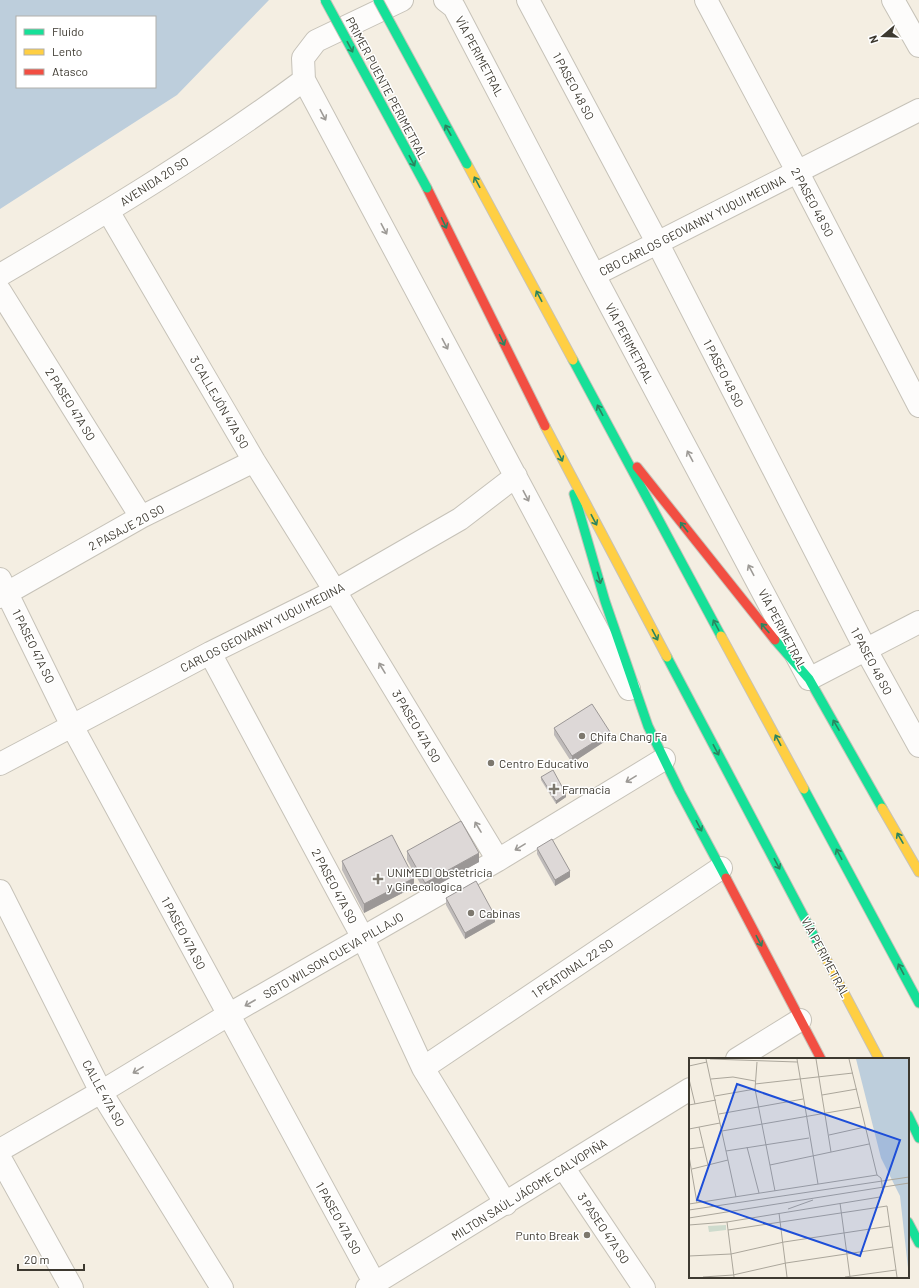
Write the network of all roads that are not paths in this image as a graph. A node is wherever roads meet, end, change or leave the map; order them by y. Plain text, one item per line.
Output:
1 (325, 0) edge
2 (378, 0) edge
3 (402, 0) edge
4 (528, 0) edge
5 (706, 0) edge
6 (893, 0) edge
7 (450, 3) edge
8 (919, 46) edge
9 (304, 80) junction
10 (919, 110) edge
11 (797, 171) junction
12 (427, 188) joint
13 (108, 211) junction
14 (657, 242) junction
15 (0, 275) edge
16 (594, 275) junction
17 (0, 291) edge
18 (919, 406) edge
19 (619, 444) junction
20 (254, 461) junction
21 (569, 474) junction
22 (516, 476) junction
23 (141, 517) junction
24 (3, 589) edge
25 (335, 591) junction
26 (919, 622) edge
27 (866, 650) junction
28 (210, 653) junction
29 (809, 679) junction
30 (72, 726) junction
31 (648, 726) junction
32 (919, 746) edge
33 (664, 759) junction
34 (0, 764) edge
35 (498, 860) junction
36 (721, 868) junction
37 (919, 872) edge
38 (0, 891) edge
39 (363, 938) junction
40 (919, 1003) edge
41 (228, 1015) junction
42 (800, 1020) junction
43 (739, 1058) edge
44 (820, 1058) edge
45 (879, 1058) edge
46 (422, 1068) junction
47 (689, 1090) edge
48 (101, 1092) junction
49 (909, 1117) edge
50 (919, 1138) edge
51 (0, 1150) edge
52 (0, 1158) edge
53 (564, 1168) junction
54 (506, 1204) junction
55 (909, 1224) edge
56 (919, 1243) edge
57 (371, 1286) edge
58 (72, 1288) edge
59 (222, 1288) edge
60 (644, 1288) edge

1 -> 12 main road, PRIMER PUENTE PERIMETRAL, bridge
19 -> 2 main road, VÍA PERIMETRAL, bridge
3 - 9 street
4 - 14 street, 1 PASEO 48 SO
5 - 11 street, 2 PASEO 48 SO
6 - 8 street
7 - 16 street, VÍA PERIMETRAL
9 - 13 street, AVENIDA 20 SO
9 -> 22 street, VÍA PERIMETRAL
10 - 11 street, CBO CARLOS GEOVANNY YUQUI MEDINA
11 - 14 street, CBO CARLOS GEOVANNY YUQUI MEDINA
11 - 18 street, 2 PASEO 48 SO
12 -> 21 main road, VÍA PERIMETRAL
13 - 15 street, AVENIDA 20 SO
13 - 20 street, 3 CALLEJÓN 47A SO
14 - 16 street, CBO CARLOS GEOVANNY YUQUI MEDINA
14 - 27 street, 1 PASEO 48 SO
29 -> 16 street, VÍA PERIMETRAL
17 - 23 street, 2 PASEO 47A SO
29 -> 19 main road, VÍA PERIMETRAL
40 -> 19 main road, VÍA PERIMETRAL
20 - 23 street, 2 PASAJE 20 SO
20 - 25 street, 3 CALLEJÓN 47A SO
21 -> 31 main road, VÍA PERIMETRAL
21 -> 45 main road, VÍA PERIMETRAL
22 - 25 street, CARLOS GEOVANNY YUQUI MEDINA
22 -> 31 street, VÍA PERIMETRAL
23 - 24 street, 2 PASAJE 20 SO
24 - 30 street, 1 PASEO 47A SO
25 - 28 street, CARLOS GEOVANNY YUQUI MEDINA
35 -> 25 street, 3 PASEO 47A SO
26 - 27 street
27 - 29 street
27 - 32 street, 1 PASEO 48 SO
28 - 30 street, CARLOS GEOVANNY YUQUI MEDINA
28 - 39 street, 2 PASEO 47A SO
37 -> 29 main road, VÍA PERIMETRAL
30 - 34 street, CARLOS GEOVANNY YUQUI MEDINA
30 - 41 street, 1 PASEO 47A SO
31 - 33 main road, VÍA PERIMETRAL
33 -> 35 street, SGTO WILSON CUEVA PILLAJO
33 -> 36 main road, VÍA PERIMETRAL
35 - 39 street, SGTO WILSON CUEVA PILLAJO
36 -> 42 main road, VÍA PERIMETRAL
36 - 46 street, 1 PEATONAL 22 SO
38 - 48 street, CALLE 47A SO
39 -> 41 street, SGTO WILSON CUEVA PILLAJO
39 - 46 street, 2 PASEO 47A SO
41 -> 48 street, SGTO WILSON CUEVA PILLAJO
41 - 57 street, 1 PASEO 47A SO
42 - 43 street
42 - 44 main road, VÍA PERIMETRAL
46 - 54 street, 2 PASEO 47A SO
47 - 53 street, MILTON SAÚL JÁCOME CALVOPIÑA
48 - 51 street, SGTO WILSON CUEVA PILLAJO
48 - 59 street, CALLE 47A SO
49 - 50 main road
52 - 58 street
53 - 54 street, MILTON SAÚL JÁCOME CALVOPIÑA
53 - 60 street, 3 PASEO 47A SO
54 - 57 street, MILTON SAÚL JÁCOME CALVOPIÑA
55 - 56 main road

